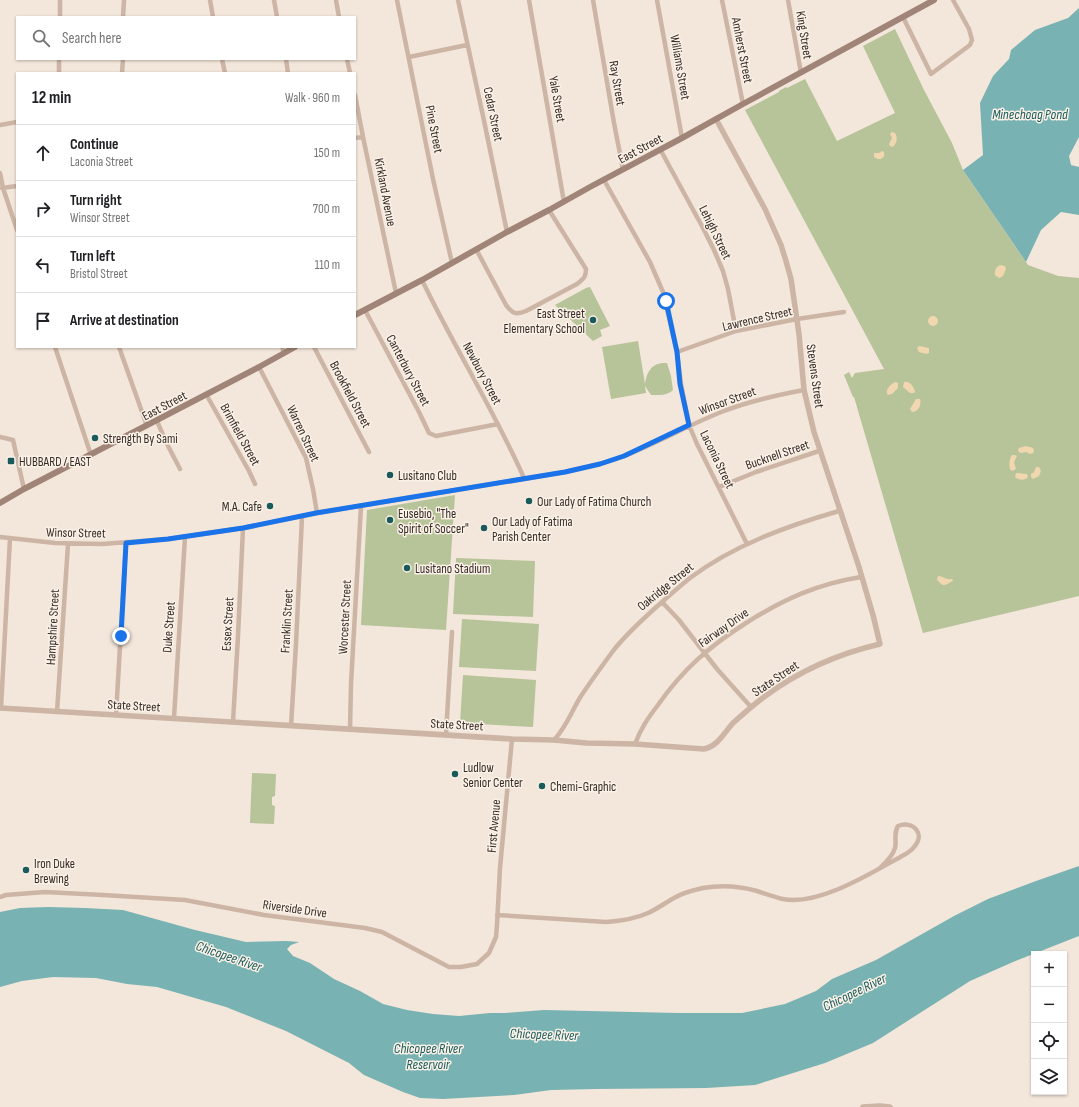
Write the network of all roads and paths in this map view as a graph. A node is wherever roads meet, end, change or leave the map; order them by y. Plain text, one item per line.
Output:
1 (60, 0) edge
2 (124, 0) edge
3 (210, 0) edge
4 (274, 0) edge
5 (336, 0) edge
6 (397, 0) edge
7 (458, 0) edge
8 (529, 0) edge
9 (593, 0) edge
10 (658, 0) edge
11 (722, 0) edge
12 (788, 0) edge
13 (934, 0) edge
14 (953, 0) edge
15 (60, 16) edge
16 (123, 16) edge
17 (213, 16) edge
18 (277, 16) edge
19 (339, 16) edge
20 (903, 17) junction
21 (467, 45) junction
22 (409, 57) junction
23 (59, 60) edge
24 (123, 60) edge
25 (222, 60) edge
26 (286, 60) edge
27 (347, 60) edge
28 (59, 72) edge
29 (122, 72) edge
30 (225, 72) edge
31 (288, 72) edge
32 (350, 72) edge
33 (801, 73) junction
34 (356, 99) edge
35 (743, 104) junction
36 (716, 119) junction
37 (16, 122) edge
38 (0, 125) edge
39 (363, 137) junction
40 (356, 138) edge
41 (682, 138) junction
42 (660, 150) junction
43 (623, 169) junction
44 (0, 173) edge
45 (604, 180) junction
46 (16, 186) edge
47 (1, 188) edge
48 (564, 202) junction
49 (549, 210) junction
50 (16, 227) edge
51 (507, 232) junction
52 (476, 250) junction
53 (452, 263) junction
54 (422, 280) junction
55 (396, 293) junction
56 (365, 310) junction
57 (844, 312) dead end
58 (356, 314) edge
59 (797, 319) junction
60 (736, 331) junction
61 (55, 348) edge
62 (119, 348) edge
63 (315, 348) edge
64 (283, 350) edge
65 (677, 352) junction
66 (259, 367) junction
67 (804, 390) junction
68 (206, 394) junction
69 (157, 421) junction
70 (498, 424) junction
71 (689, 425) junction
72 (147, 426) junction
73 (0, 437) edge
74 (819, 450) junction
75 (369, 452) dead end
76 (91, 455) junction
77 (180, 469) dead end
78 (524, 478) junction
79 (255, 484) dead end
80 (719, 487) junction
81 (24, 489) junction
82 (0, 503) edge
83 (361, 506) junction
84 (839, 511) junction
85 (316, 513) junction
86 (302, 517) junction
87 (243, 528) junction
88 (0, 537) edge
89 (185, 537) junction
90 (10, 538) junction
91 (126, 543) junction
92 (68, 544) junction
93 (747, 544) junction
94 (861, 577) junction
95 (662, 602) junction
96 (452, 632) dead end
97 (880, 644) joint
98 (704, 652) junction
99 (750, 707) junction
100 (0, 708) edge
101 (58, 712) junction
102 (116, 715) junction
103 (174, 718) junction
104 (233, 722) junction
105 (291, 726) junction
106 (350, 729) junction
107 (446, 734) junction
108 (512, 739) junction
109 (554, 740) junction
110 (635, 744) junction
111 (500, 868) joint
112 (880, 868) junction
113 (0, 897) edge
114 (498, 915) junction
115 (863, 1107) edge
116 (890, 1107) edge

1 - 15 street
2 - 16 street
3 - 17 street
4 - 18 street
5 - 19 street
6 - 22 street, Pine Street
7 - 21 street, Cedar Street
8 - 48 street, Yale Street
9 - 43 street, Ray Street
10 - 41 street, Williams Street
11 - 35 street, Amherst Street
12 - 33 street, King Street
13 - 20 main road, East Street
14 - 20 street
20 - 33 main road, East Street
21 - 22 street
21 - 51 street, Cedar Street
22 - 53 street, Pine Street
23 - 28 street
24 - 29 street
25 - 30 street
26 - 31 street
27 - 32 street
33 - 35 main road, East Street
34 - 39 street, Kirkland Avenue
35 - 36 main road, East Street
36 - 41 main road, East Street
36 - 59 street, Stevens Street
37 - 38 street
39 - 40 street
39 - 55 street, Kirkland Avenue
41 - 42 main road, East Street
42 - 43 main road, East Street
42 - 60 street, Lehigh Street
43 - 45 main road, East Street
44 - 47 street
45 - 48 main road, East Street
45 - 65 street, Laconia Street
46 - 47 street
47 - 50 street
48 - 49 main road, East Street
49 - 51 main road, East Street
49 - 52 street
51 - 52 main road, East Street
52 - 53 main road, East Street
53 - 54 main road, East Street
54 - 55 main road, East Street
54 - 70 street, Newbury Street
55 - 56 main road, East Street
56 - 58 main road, East Street
56 - 70 street, Canterbury Street
57 - 59 street, Lawrence Street
59 - 60 street, Lawrence Street
59 - 67 street, Stevens Street
60 - 65 street, Lawrence Street
61 - 76 street
62 - 72 street
63 - 75 street, Brookfield Street
64 - 66 main road, East Street
65 - 71 street, Laconia Street
66 - 68 main road, East Street
66 - 85 street, Warren Street
67 - 71 street, Winsor Street
67 - 74 street, Stevens Street
68 - 69 main road, East Street
68 - 79 street, Brimfield Street
69 - 72 main road, East Street
69 - 77 street
70 - 78 street, Newbury Street
71 - 78 street, Winsor Street
71 - 80 street, Laconia Street
72 - 76 main road, East Street
73 - 81 street
74 - 80 street, Bucknell Street
74 - 84 street, Stevens Street
76 - 81 main road, East Street
78 - 83 street, Winsor Street
80 - 93 street, Laconia Street
81 - 82 main road, East Street
83 - 85 street, Winsor Street
83 - 106 street, Worcester Street
84 - 93 street, Oakridge Street
84 - 94 street, Stevens Street
85 - 86 street, Winsor Street
86 - 87 street, Winsor Street
86 - 105 street, Franklin Street
87 - 89 street, Winsor Street
87 - 104 street, Essex Street
88 - 90 street, Winsor Street
89 - 91 street, Winsor Street
89 - 103 street, Duke Street
90 - 92 street, Winsor Street
90 - 100 street
91 - 92 street, Winsor Street
91 - 102 street
92 - 101 street, Hampshire Street
93 - 95 street, Oakridge Street
94 - 97 street, Stevens Street
94 - 98 street, Fairway Drive
95 - 98 street
95 - 109 street, Oakridge Street
96 - 107 street
97 - 99 street, State Street
98 - 99 street
98 - 110 street, Fairway Drive
99 - 110 street, State Street
100 - 101 street, State Street
101 - 102 street, State Street
102 - 103 street, State Street
103 - 104 street, State Street
104 - 105 street, State Street
105 - 106 street, State Street
106 - 107 street, State Street
107 - 108 street, State Street
108 - 109 street, State Street
108 - 111 street, First Avenue
109 - 110 street, State Street
111 - 114 street, Riverside Drive
112 - 112 street
112 - 114 street
113 - 114 street, Riverside Drive
115 - 116 street

